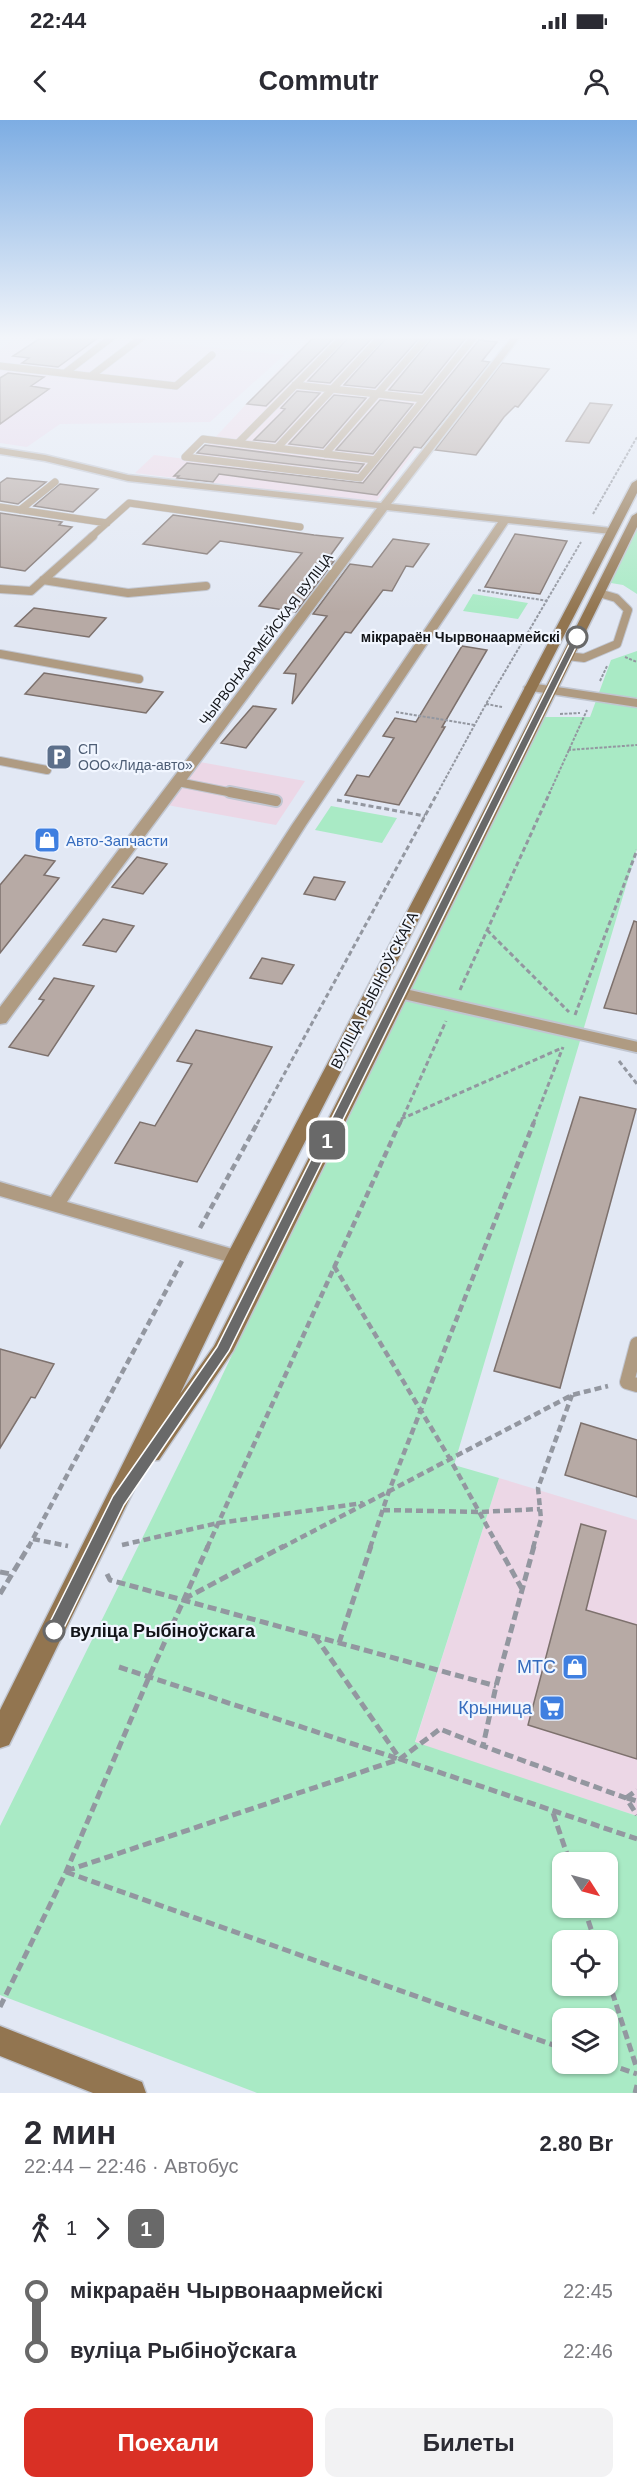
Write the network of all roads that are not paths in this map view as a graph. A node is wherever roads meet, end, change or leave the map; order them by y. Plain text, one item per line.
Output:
1 (252, 429) edge
2 (295, 429) edge
3 (347, 429) edge
4 (399, 429) edge
5 (444, 429) edge
6 (238, 443) junction
7 (277, 448) junction
8 (0, 451) edge
9 (325, 454) junction
10 (375, 459) junction
11 (55, 482) dead end
12 (637, 483) edge
13 (384, 506) junction
14 (0, 507) edge
15 (20, 510) junction
16 (637, 516) edge
17 (505, 519) junction
18 (107, 523) junction
19 (300, 527) dead end
20 (611, 531) junction
21 (43, 580) junction
22 (206, 586) dead end
23 (0, 589) edge
24 (599, 593) junction
25 (0, 654) edge
26 (567, 656) junction
27 (139, 679) dead end
28 (530, 687) junction
29 (550, 690) junction
30 (637, 703) edge
31 (0, 761) edge
32 (48, 770) dead end
33 (178, 782) junction
34 (276, 801) dead end
35 (400, 993) junction
36 (0, 1019) edge
37 (637, 1047) edge
38 (0, 1189) edge
39 (56, 1204) junction
40 (236, 1257) junction
41 (637, 1344) edge
42 (632, 1383) edge
43 (118, 1501) junction
44 (0, 1736) edge
45 (0, 2041) edge
46 (131, 2093) edge

1 - 6 lane
2 - 7 lane
3 - 9 lane
4 - 10 lane
5 - 13 street, ЧЫРВОНААРМЕЙСКАЯ ВУЛІЦА
6 - 7 lane
6 - 10 lane
7 - 9 lane
8 - 13 street
9 - 10 lane
11 - 15 lane
12 - 20 main road, ВУЛІЦА РЫБІНОЎСКАГА
13 - 17 street
13 - 33 street, ЧЫРВОНААРМЕЙСКАЯ ВУЛІЦА
14 - 15 lane
15 - 18 lane
16 - 24 main road, ВУЛІЦА РЫБІНОЎСКАГА
17 - 20 street
17 - 39 street
18 - 19 lane
18 - 21 lane
20 - 28 main road, ВУЛІЦА РЫБІНОЎСКАГА
21 - 22 lane
21 - 23 lane
24 - 26 main road, ВУЛІЦА РЫБІНОЎСКАГА
24 - 26 lane
25 - 27 lane
26 - 29 main road, ВУЛІЦА РЫБІНОЎСКАГА
28 - 29 street
28 - 40 main road, ВУЛІЦА РЫБІНОЎСКАГА
29 - 30 street
29 - 35 main road, ВУЛІЦА РЫБІНОЎСКАГА
31 - 32 lane
33 - 34 lane
33 - 36 street, ЧЫРВОНААРМЕЙСКАЯ ВУЛІЦА
35 - 37 lane
35 - 43 main road, ВУЛІЦА РЫБІНОЎСКАГА
38 - 39 street
39 - 40 street
40 - 43 main road, ВУЛІЦА РЫБІНОЎСКАГА
41 - 42 lane
43 - 44 main road, ВУЛІЦА РЫБІНОЎСКАГА
45 - 46 main road

